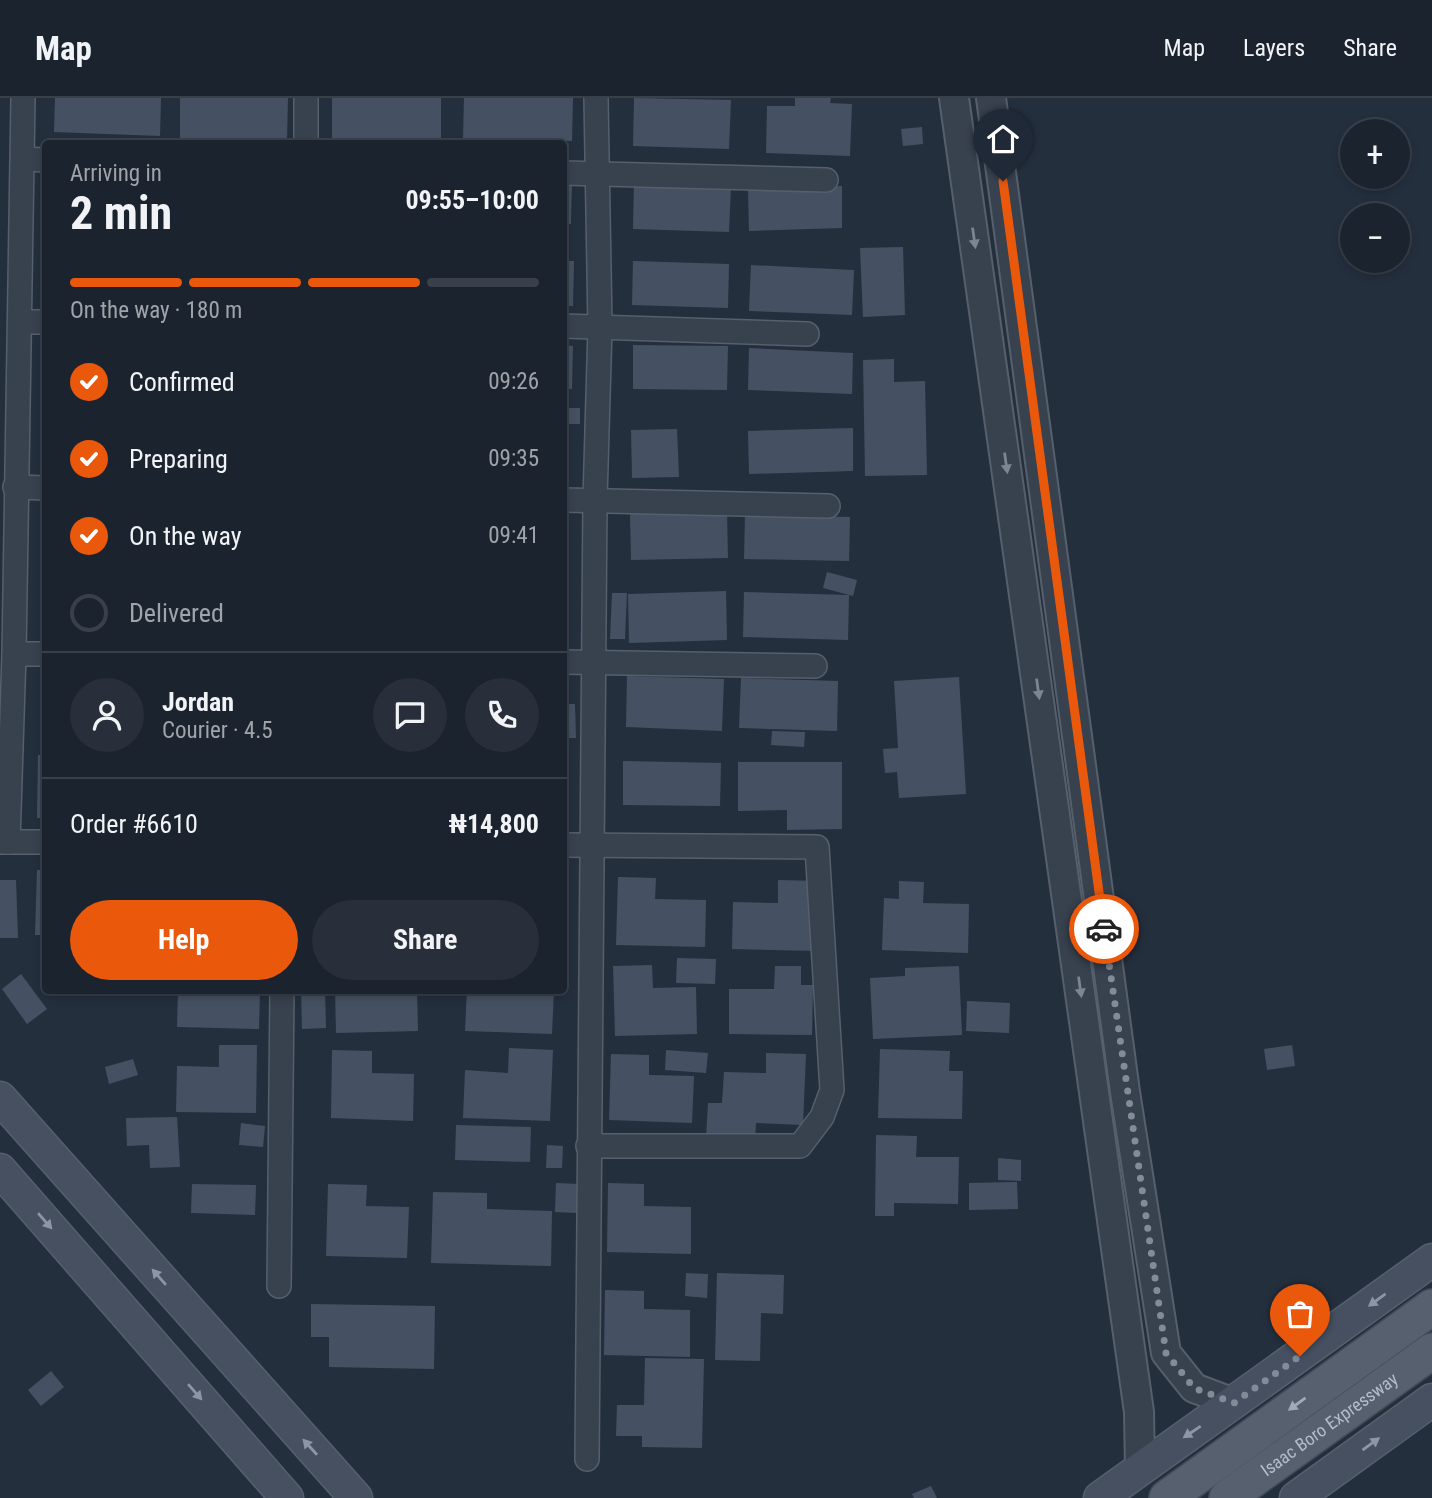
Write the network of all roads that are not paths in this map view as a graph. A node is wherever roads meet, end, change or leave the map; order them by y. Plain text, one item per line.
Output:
1 (23, 98) edge
2 (306, 98) edge
3 (596, 98) edge
4 (954, 98) edge
5 (991, 98) edge
6 (306, 140) edge
7 (35, 160) edge
8 (567, 173) edge
9 (598, 174) junction
10 (826, 180) dead end
11 (19, 322) junction
12 (42, 322) edge
13 (567, 326) edge
14 (600, 327) junction
15 (807, 334) dead end
16 (15, 487) junction
17 (42, 488) edge
18 (567, 500) edge
19 (595, 500) junction
20 (828, 506) dead end
21 (15, 654) junction
22 (42, 654) edge
23 (567, 662) edge
24 (594, 662) junction
25 (815, 666) dead end
26 (4, 842) edge
27 (42, 842) edge
28 (567, 845) edge
29 (592, 845) junction
30 (282, 994) edge
31 (0, 1098) edge
32 (588, 1146) junction
33 (0, 1170) edge
34 (1432, 1260) edge
35 (279, 1286) dead end
36 (1432, 1307) edge
37 (1432, 1351) edge
38 (1432, 1400) edge
39 (1234, 1403) junction
40 (587, 1459) dead end
41 (1140, 1468) junction
42 (287, 1498) edge
43 (356, 1498) edge
44 (1100, 1498) edge
45 (1167, 1498) edge
46 (1227, 1498) edge
47 (1296, 1498) edge

1 - 7 street
2 - 6 street
3 - 9 street
4 -> 41 street
5 - 39 street
7 - 11 street
8 - 9 street
9 - 10 street
9 - 14 street
11 - 12 street
11 - 16 street
13 - 14 street
14 - 15 street
14 - 19 street
16 - 17 street
16 - 21 street
18 - 19 street
19 - 20 street
19 - 24 street
21 - 22 street
21 - 26 street
23 - 24 street
24 - 25 street
24 - 29 street
26 - 27 street
28 - 29 street
29 - 32 street
29 - 32 street
30 - 35 street
43 -> 31 main road
32 - 40 street
33 -> 42 main road
34 -> 39 main road
36 -> 45 main road, Isaac Boro Expressway
37 - 46 main road, Isaac Boro Expressway
47 -> 38 main road
39 -> 41 main road
41 - 44 main road

